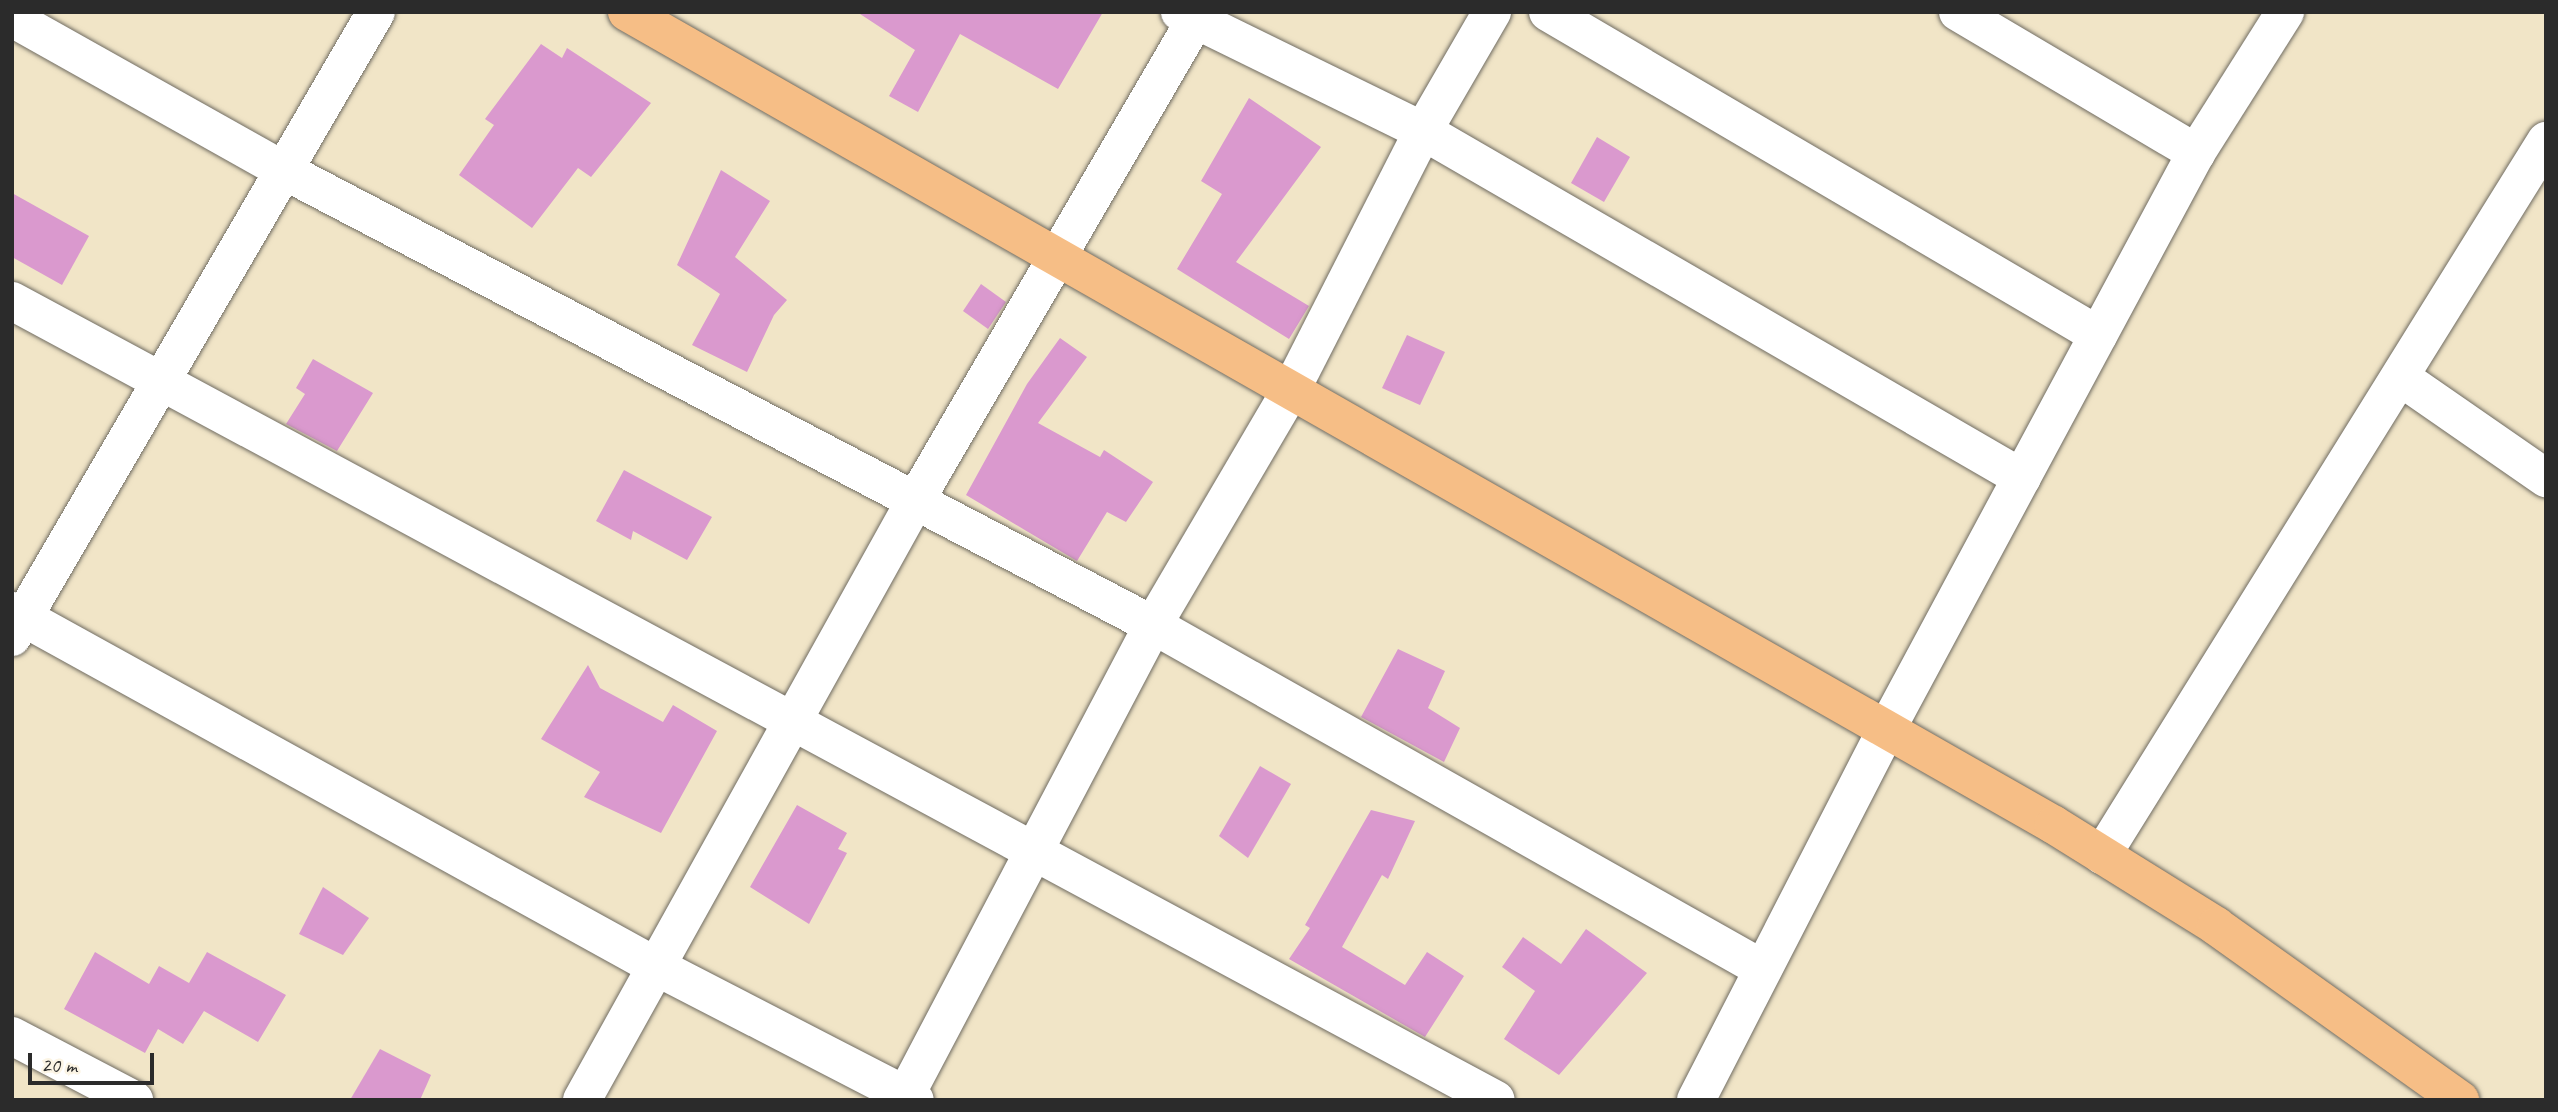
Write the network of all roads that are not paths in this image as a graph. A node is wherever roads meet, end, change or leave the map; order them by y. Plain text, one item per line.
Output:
1 (376, 12) edge
2 (628, 12) edge
3 (1492, 12) edge
4 (1548, 12) edge
5 (1958, 12) edge
6 (2285, 12) edge
7 (1192, 15) edge
8 (12, 18) edge
9 (1423, 131) junction
10 (2546, 141) edge
11 (2196, 153) junction
12 (283, 170) junction
13 (1056, 253) junction
14 (12, 301) edge
15 (2098, 335) junction
16 (2400, 377) junction
17 (160, 383) junction
18 (1291, 390) junction
19 (2022, 478) junction
20 (2546, 478) edge
21 (915, 500) junction
22 (16, 622) edge
23 (1153, 625) junction
24 (791, 721) junction
25 (1885, 732) junction
26 (1034, 851) junction
27 (2102, 855) junction
28 (656, 967) junction
29 (1763, 969) junction
30 (12, 1036) edge
31 (908, 1098) edge
32 (134, 1100) edge
33 (582, 1100) edge
34 (1496, 1100) edge
35 (1696, 1100) edge
36 (2460, 1100) edge

1 - 12 street
2 - 13 main road
3 - 9 street
4 - 15 street
5 - 11 street
6 - 11 street
7 - 9 street
7 - 13 street
8 - 12 street
9 - 18 street
9 - 19 street
10 - 16 street
11 - 15 street
12 - 17 street
12 - 21 street
13 - 18 main road
13 - 21 street
14 - 17 street
15 - 19 street
16 - 20 street
16 - 27 street
17 - 22 street
17 - 24 street
18 - 23 street
18 - 25 main road
19 - 25 street
21 - 23 street
21 - 24 street
22 - 28 street
23 - 26 street
23 - 29 street
24 - 26 street
24 - 28 street
25 - 27 main road
25 - 29 street
26 - 31 street
26 - 34 street
27 - 36 main road
28 - 31 street
28 - 33 street
29 - 35 street
30 - 32 street

